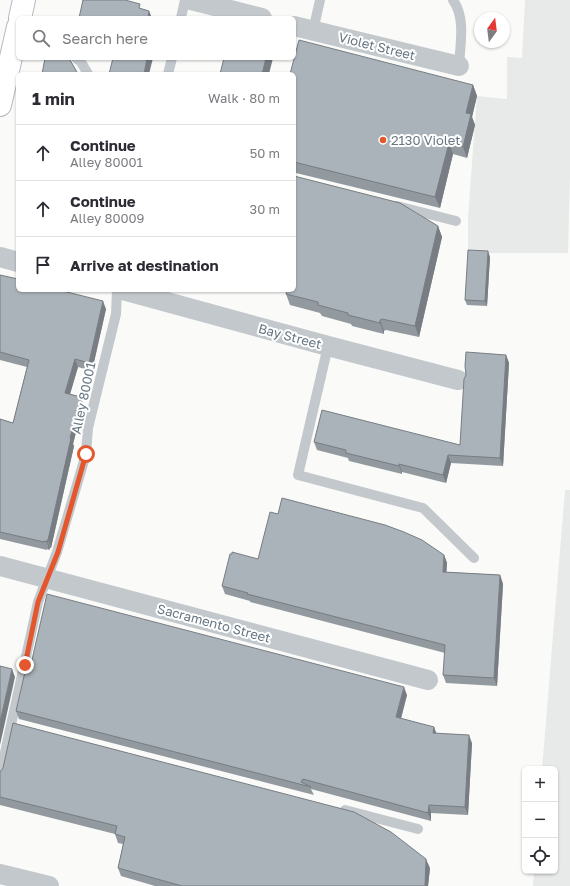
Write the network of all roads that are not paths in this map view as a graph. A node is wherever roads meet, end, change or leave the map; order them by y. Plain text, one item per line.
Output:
1 (24, 0) edge
2 (185, 0) edge
3 (191, 0) edge
4 (320, 0) edge
5 (453, 0) edge
6 (20, 16) edge
7 (181, 16) edge
8 (254, 16) edge
9 (296, 27) edge
10 (313, 31) junction
11 (16, 35) edge
12 (78, 60) edge
13 (172, 60) edge
14 (459, 66) joint
15 (87, 72) edge
16 (168, 72) edge
17 (0, 105) edge
18 (387, 203) edge
19 (456, 221) dead end
20 (0, 257) edge
21 (16, 261) edge
22 (117, 292) edge
23 (130, 292) edge
24 (328, 346) junction
25 (458, 380) dead end
26 (474, 558) dead end
27 (0, 566) edge
28 (47, 578) junction
29 (428, 680) dead end
30 (0, 775) edge
31 (334, 807) edge
32 (418, 829) dead end
33 (0, 874) edge
34 (49, 886) edge

1 - 6 main road
2 - 7 lane
3 - 8 street
4 - 10 lane
5 - 14 lane
9 - 10 street, Violet Street
10 - 14 street, Violet Street
11 - 17 main road
12 - 15 lane
13 - 16 lane
18 - 19 lane
20 - 21 street
22 - 28 lane, Alley 80001
23 - 24 street, Bay Street
24 - 25 street, Bay Street
24 - 26 lane
27 - 28 street, Sacramento Street
28 - 29 street, Sacramento Street
28 - 30 lane, Alley 80001
31 - 32 lane
33 - 34 street

